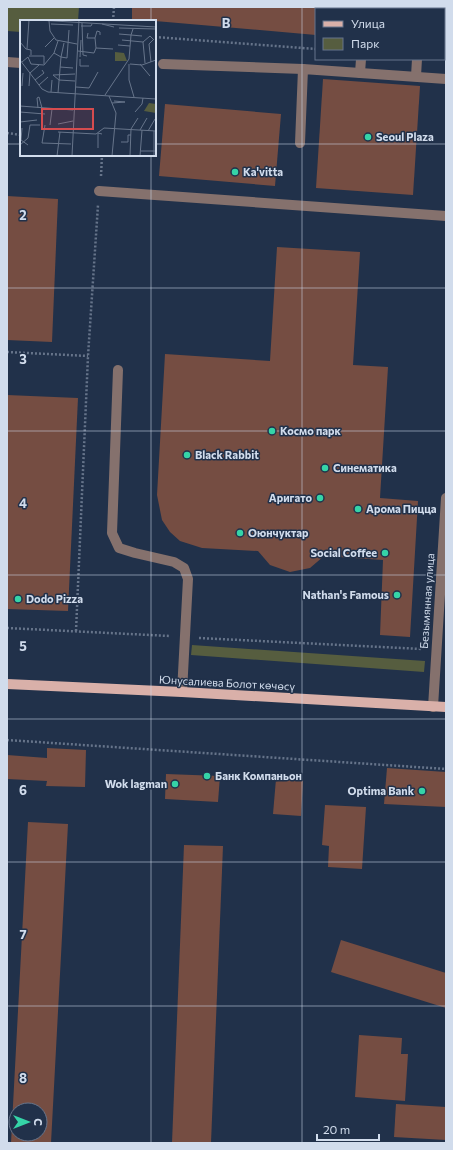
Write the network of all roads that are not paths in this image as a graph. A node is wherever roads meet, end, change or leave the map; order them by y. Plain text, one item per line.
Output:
1 (361, 60) edge
2 (418, 60) edge
3 (7, 62) edge
4 (20, 63) edge
5 (163, 64) dead end
6 (303, 69) junction
7 (360, 73) junction
8 (416, 76) junction
9 (446, 79) edge
10 (300, 142) dead end
11 (100, 191) road end
12 (446, 216) edge
13 (118, 370) dead end
14 (446, 498) edge
15 (7, 684) edge
16 (182, 692) junction
17 (433, 707) junction
18 (446, 707) edge

1 - 7 street
2 - 8 street
3 - 4 street
5 - 6 street
6 - 7 street
6 - 10 street
7 - 8 street
8 - 9 street
11 - 12 street
13 - 16 street
14 - 17 street, Безымянная улица
15 - 16 main road, Юнусалиева Болот көчөсү
16 - 17 main road, Юнусалиева Болот көчөсү
17 - 18 main road, Юнусалиева Болот көчөсү

